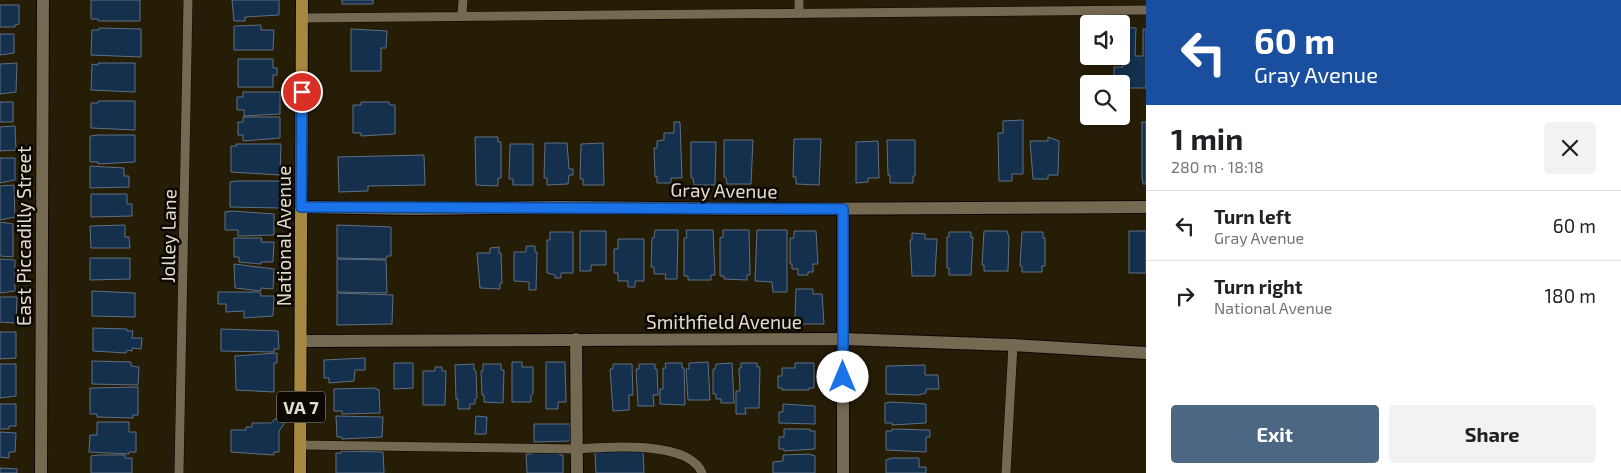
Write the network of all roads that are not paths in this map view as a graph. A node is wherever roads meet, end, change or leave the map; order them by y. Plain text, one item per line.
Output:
1 (43, 0) edge
2 (188, 0) edge
3 (302, 0) edge
4 (463, 0) edge
5 (799, 0) edge
6 (1146, 10) edge
7 (799, 12) junction
8 (462, 15) junction
9 (302, 18) junction
10 (301, 207) junction
11 (1146, 207) edge
12 (843, 209) junction
13 (576, 339) junction
14 (843, 339) junction
15 (301, 341) junction
16 (1014, 345) junction
17 (1146, 353) edge
18 (300, 445) junction
19 (577, 449) junction
20 (41, 473) edge
21 (179, 473) edge
22 (300, 473) edge
23 (577, 473) edge
24 (702, 473) edge
25 (843, 473) edge
26 (1006, 473) edge

1 - 20 street, East Piccadilly Street
2 - 21 lane, Jolley Lane
3 - 9 main road, National Avenue / VA 7
4 - 8 lane
5 - 7 lane
6 - 7 lane
7 - 8 lane
8 - 9 lane
9 - 10 main road, National Avenue / VA 7
10 - 12 street, Gray Avenue
10 - 15 main road, National Avenue / VA 7
11 - 12 street, Gray Avenue
12 - 14 street
13 - 14 street, Smithfield Avenue
13 - 15 street, Smithfield Avenue
13 - 19 street
14 - 16 street, Smithfield Avenue
14 - 25 street
15 - 18 main road, National Avenue / VA 7
16 - 17 street, Smithfield Avenue
16 - 26 lane
18 - 19 lane
18 - 22 main road, National Avenue / VA 7
19 - 23 street
19 - 24 lane

